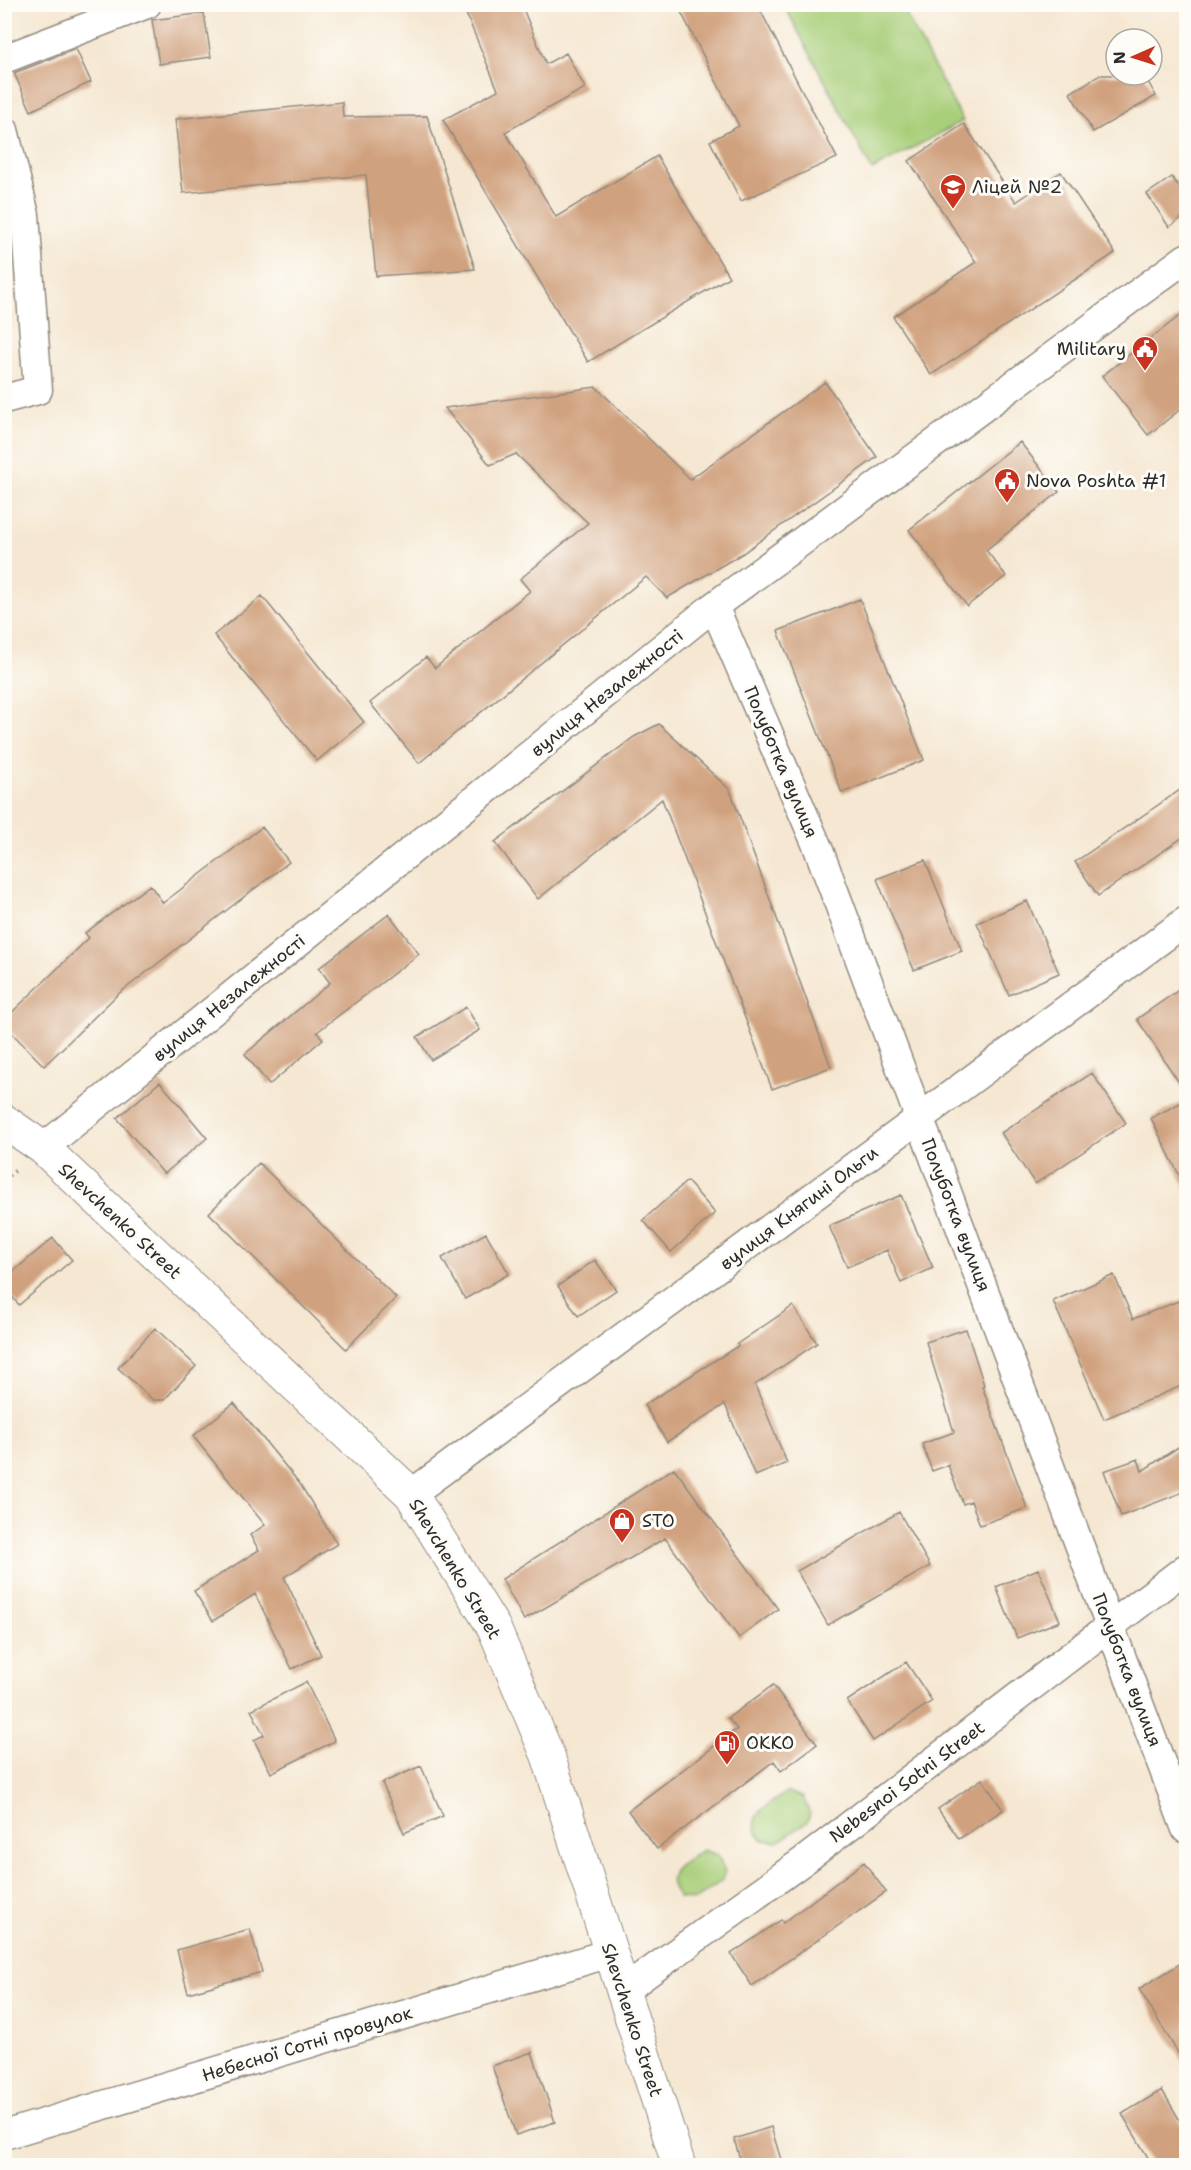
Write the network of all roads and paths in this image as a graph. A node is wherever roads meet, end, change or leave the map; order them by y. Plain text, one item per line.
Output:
1 (147, 4) edge
2 (4, 59) edge
3 (4, 130) edge
4 (1186, 258) edge
5 (4, 399) edge
6 (714, 606) junction
7 (1186, 921) edge
8 (920, 1119) junction
9 (4, 1121) edge
10 (43, 1148) junction
11 (411, 1494) junction
12 (1186, 1568) edge
13 (1110, 1626) junction
14 (1186, 1829) edge
15 (610, 1953) junction
16 (623, 1991) junction
17 (4, 2135) edge
18 (679, 2166) edge

1 - 2 street
3 - 5 street
4 - 6 street, вулиця Незалежності
6 - 8 street, Полуботка вулиця
6 - 10 street, вулиця Незалежності
7 - 8 street, вулиця Княгині Ольги
8 - 11 street, вулиця Княгині Ольги
8 - 13 street, Полуботка вулиця
9 - 10 main road, Shevchenko Street
10 - 11 main road, Shevchenko Street
11 - 15 main road, Shevchenko Street
12 - 13 street, Nebesnoi Sotni Street
13 - 14 street, Полуботка вулиця
13 - 16 street, Nebesnoi Sotni Street
15 - 16 main road, Shevchenko Street
15 - 17 street, Небесної Сотні провулок
16 - 18 main road, Shevchenko Street

